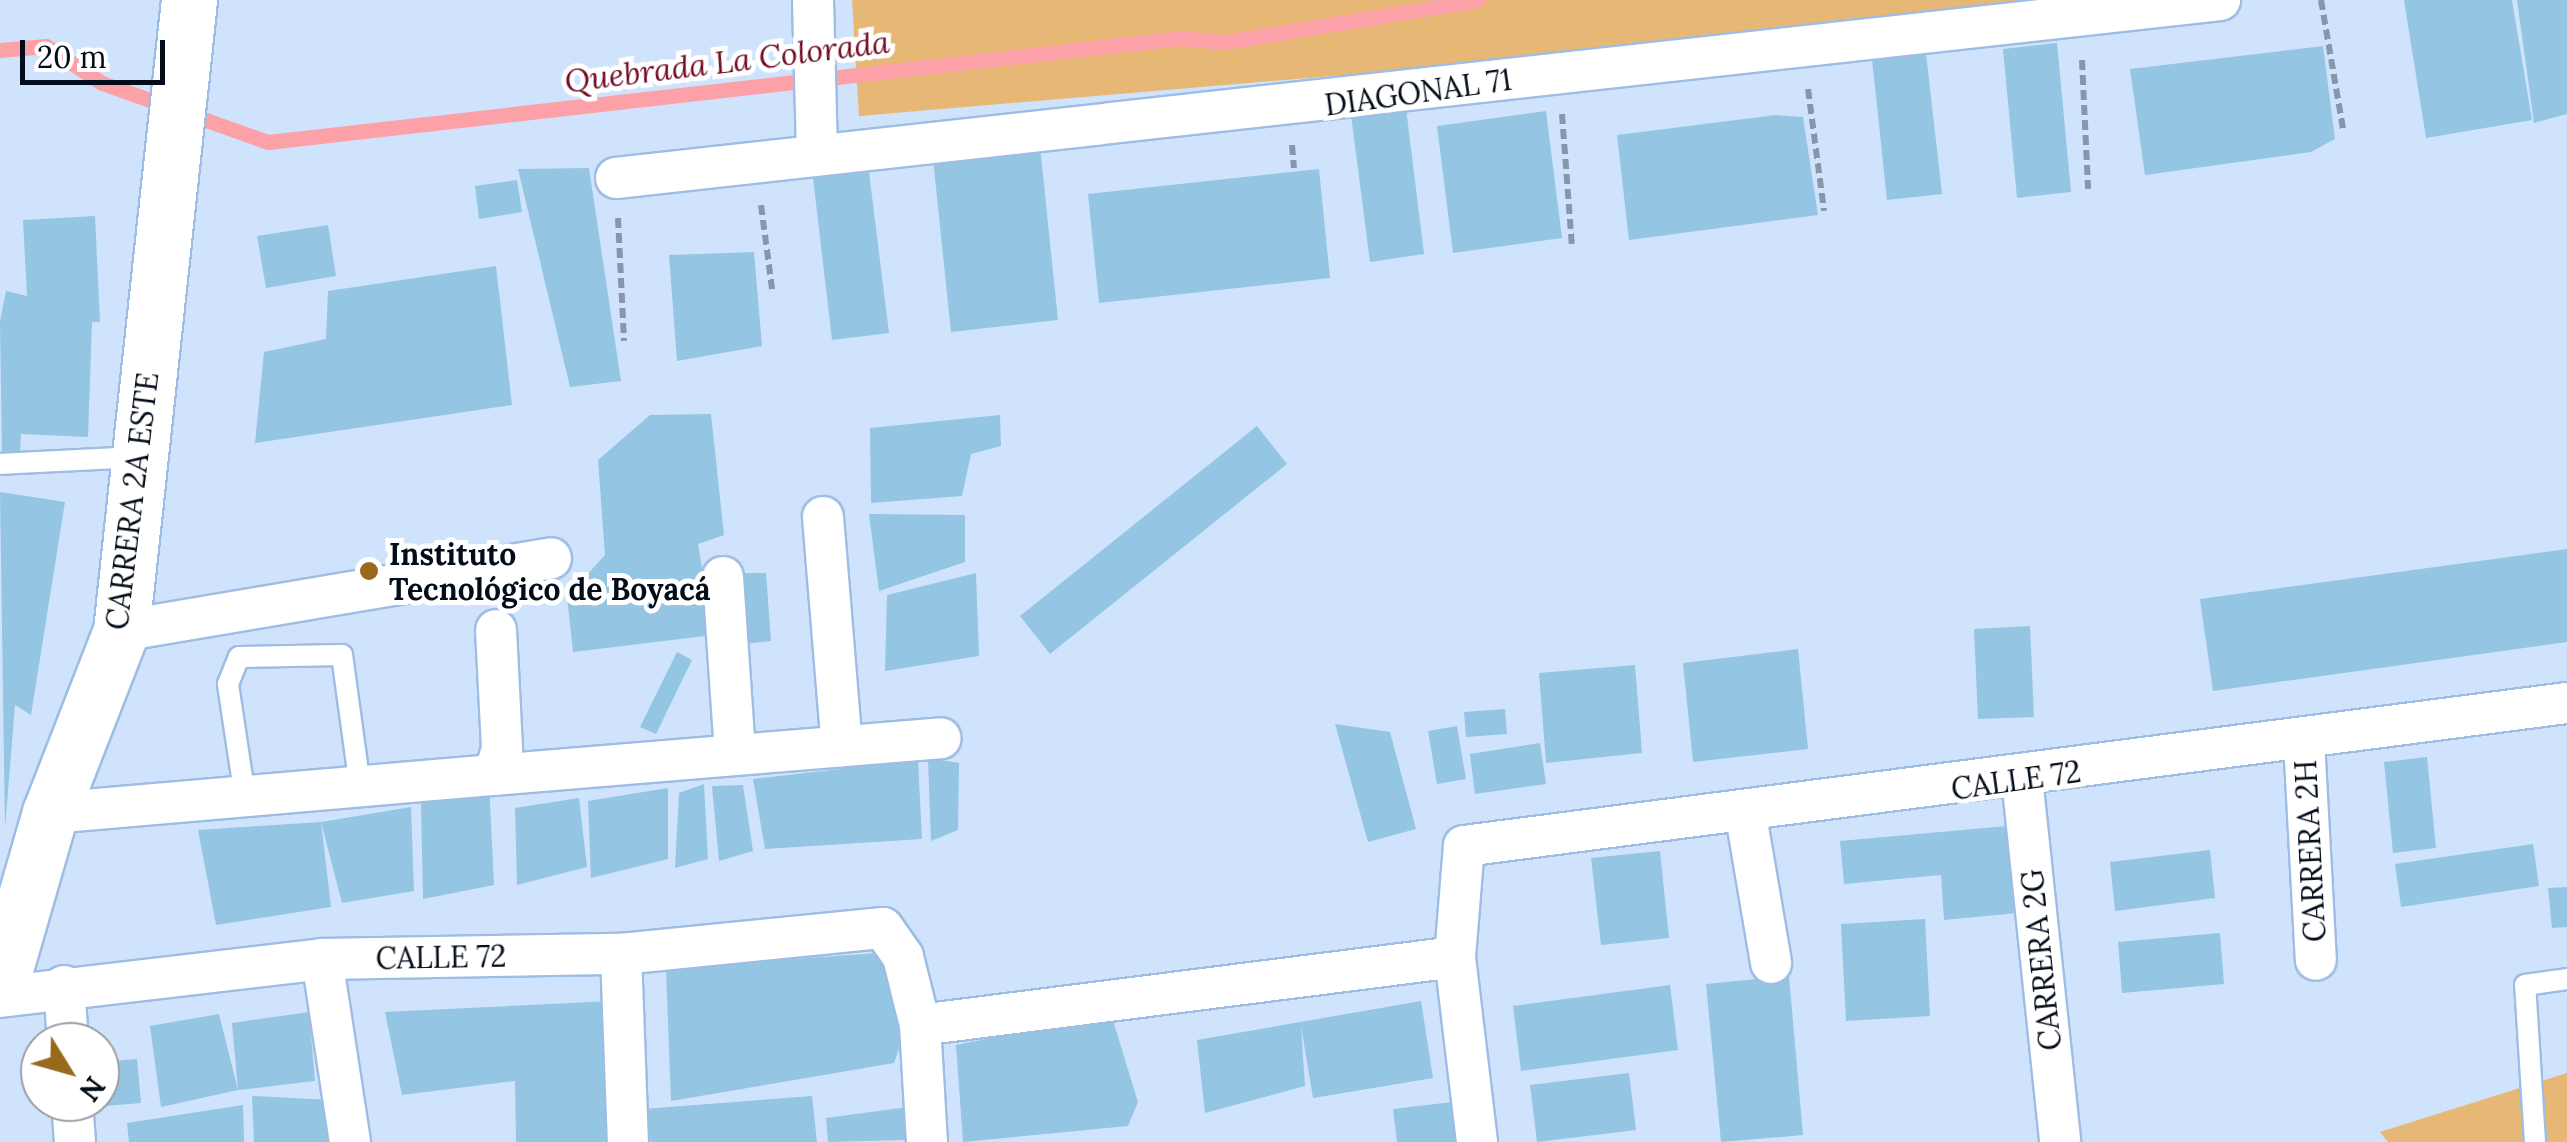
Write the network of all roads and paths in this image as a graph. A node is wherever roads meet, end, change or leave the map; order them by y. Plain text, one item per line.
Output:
1 (188, 0) edge
2 (813, 0) edge
3 (2220, 0) edge
4 (2321, 0) edge
5 (2079, 11) edge
6 (1802, 48) junction
7 (1559, 73) junction
8 (2343, 129) dead end
9 (817, 155) junction
10 (755, 162) junction
11 (616, 178) joint
12 (2088, 189) dead end
13 (1824, 211) dead end
14 (1572, 248) dead end
15 (772, 288) dead end
16 (624, 342) dead end
17 (138, 457) junction
18 (0, 464) edge
19 (823, 518) dead end
20 (552, 558) dead end
21 (723, 577) dead end
22 (496, 630) dead end
23 (121, 631) junction
24 (2567, 703) edge
25 (940, 738) dead end
26 (2304, 742) junction
27 (842, 746) junction
28 (735, 755) junction
29 (494, 775) junction
30 (2022, 778) junction
31 (360, 786) junction
32 (245, 797) junction
33 (50, 813) junction
34 (1746, 816) junction
35 (621, 954) junction
36 (1455, 958) junction
37 (322, 959) junction
38 (2316, 960) dead end
39 (1772, 963) dead end
40 (2567, 979) edge
41 (0, 986) edge
42 (64, 986) junction
43 (0, 997) edge
44 (67, 1022) edge
45 (920, 1024) junction
46 (350, 1142) edge
47 (628, 1142) edge
48 (927, 1142) edge
49 (1477, 1142) edge
50 (2060, 1142) edge
51 (2534, 1142) edge

1 - 17 street, CARRERA 2A ESTE
2 - 9 street
3 - 5 street, DIAGONAL 71
4 - 8 path
5 - 6 street, DIAGONAL 71
5 - 12 path
6 - 7 street, DIAGONAL 71
6 - 13 path
7 - 9 street, DIAGONAL 71
7 - 14 path
9 - 10 street, DIAGONAL 71
10 - 11 street, DIAGONAL 71
10 - 15 path
11 - 16 path
17 - 18 lane
17 - 23 street, CARRERA 2A ESTE
19 - 27 street
20 - 23 street
21 - 28 street
22 - 29 street
23 - 33 street, CARRERA 2A ESTE
24 - 26 street, CALLE 72
25 - 27 street
26 - 30 street, CALLE 72
26 - 38 street, CARRERA 2H
27 - 28 street
28 - 29 street
29 - 31 street
30 - 34 street, CALLE 72
30 - 50 street, CARRERA 2G
31 - 32 street
31 - 32 lane
32 - 33 street
33 - 41 street, CARRERA 2A ESTE
34 - 36 street, CALLE 72
34 - 39 street
35 - 37 street, CALLE 72
35 - 45 street, CALLE 72
35 - 47 street
36 - 45 street
36 - 49 street
37 - 42 street, CALLE 72
37 - 46 street
40 - 51 lane
42 - 43 street, CALLE 72
42 - 44 street
45 - 48 street

